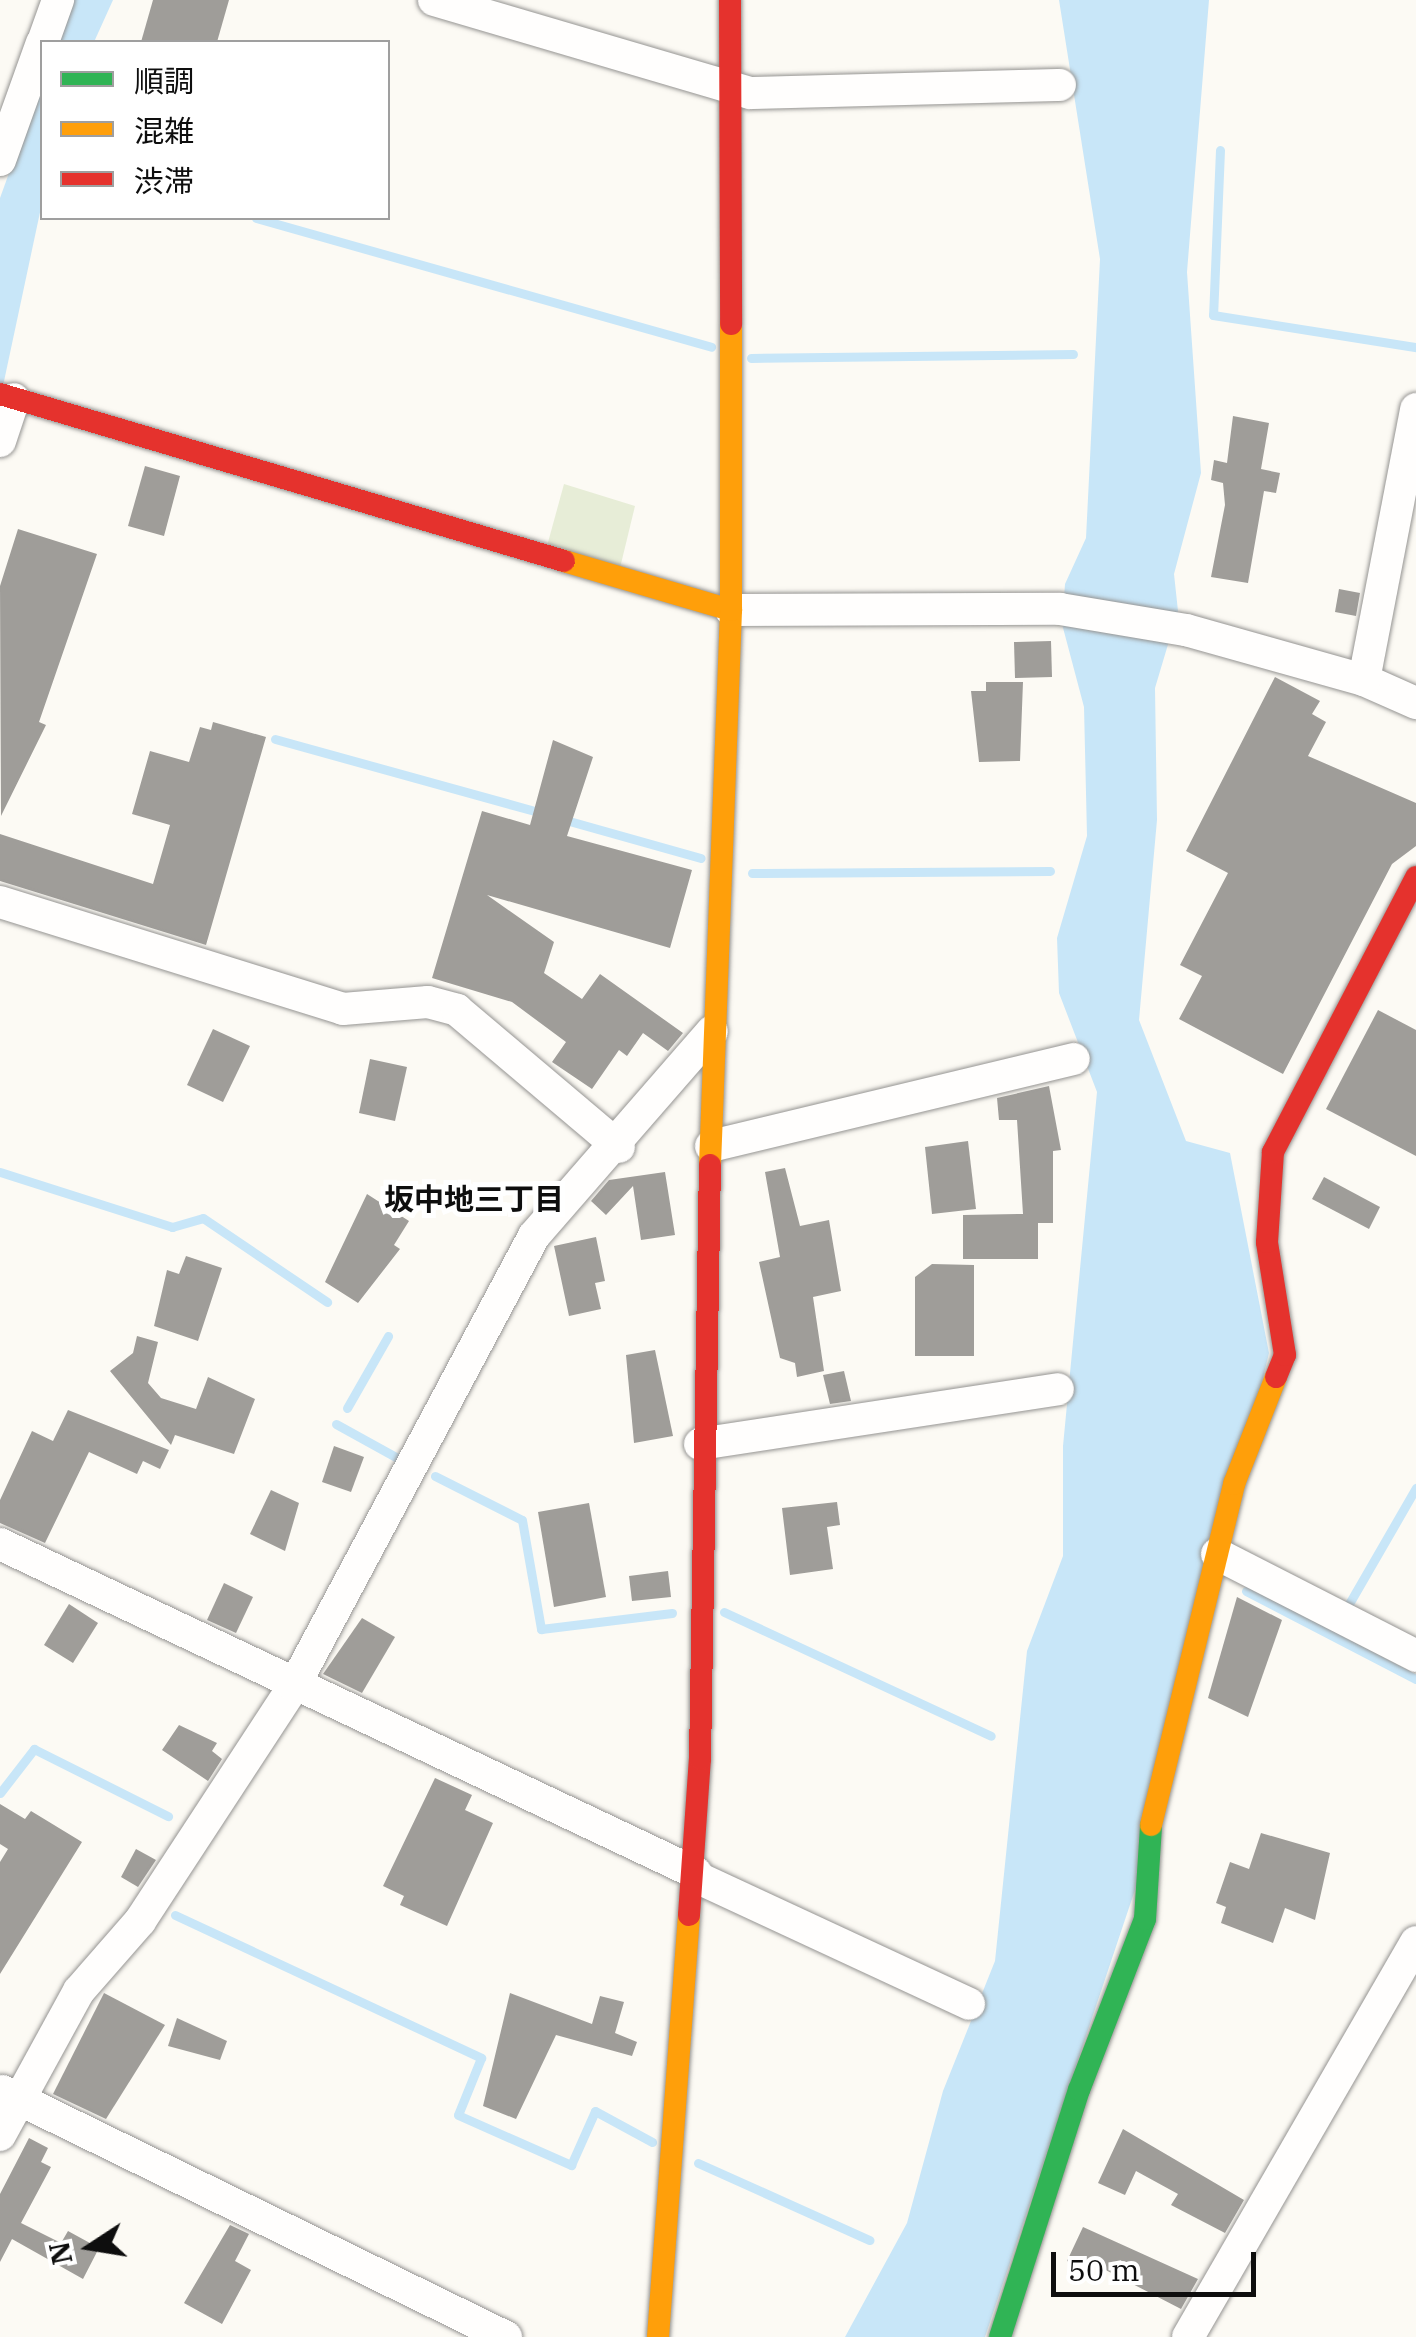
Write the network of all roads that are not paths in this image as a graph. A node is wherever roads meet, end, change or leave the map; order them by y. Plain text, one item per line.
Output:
1 (58, 0) edge
2 (434, 0) edge
3 (730, 0) edge
4 (43, 40) edge
5 (40, 49) edge
6 (1060, 85) dead end
7 (731, 90) junction
8 (0, 160) edge
9 (7, 396) edge
10 (1416, 409) edge
11 (0, 441) edge
12 (731, 610) junction
13 (1364, 680) junction
14 (1416, 702) edge
15 (1416, 877) edge
16 (0, 902) edge
17 (712, 1032) junction
18 (1074, 1060) dead end
19 (711, 1146) junction
20 (619, 1147) junction
21 (1058, 1388) dead end
22 (700, 1444) junction
23 (0, 1544) edge
24 (1217, 1554) junction
25 (1416, 1656) edge
26 (294, 1686) junction
27 (696, 1875) junction
28 (1416, 1942) edge
29 (969, 2004) dead end
30 (9, 2096) edge
31 (0, 2135) edge
32 (506, 2337) edge
33 (658, 2337) edge
34 (1000, 2337) edge
35 (1188, 2337) edge

1 - 4 street
2 - 7 street
3 - 7 street
5 - 8 street
6 - 7 street
7 - 12 street
9 - 11 street
9 - 12 street
10 - 13 street
12 - 13 street
12 - 17 street
13 - 14 street
15 - 24 street
16 - 20 street
17 - 19 street
17 - 20 street
18 - 19 street
19 - 22 street
20 - 26 street
21 - 22 street
22 - 27 street
23 - 26 street
24 - 25 street
24 - 34 street
26 - 27 street
26 - 30 street
27 - 29 street
27 - 33 street
28 - 35 street
30 - 31 street
30 - 32 street

